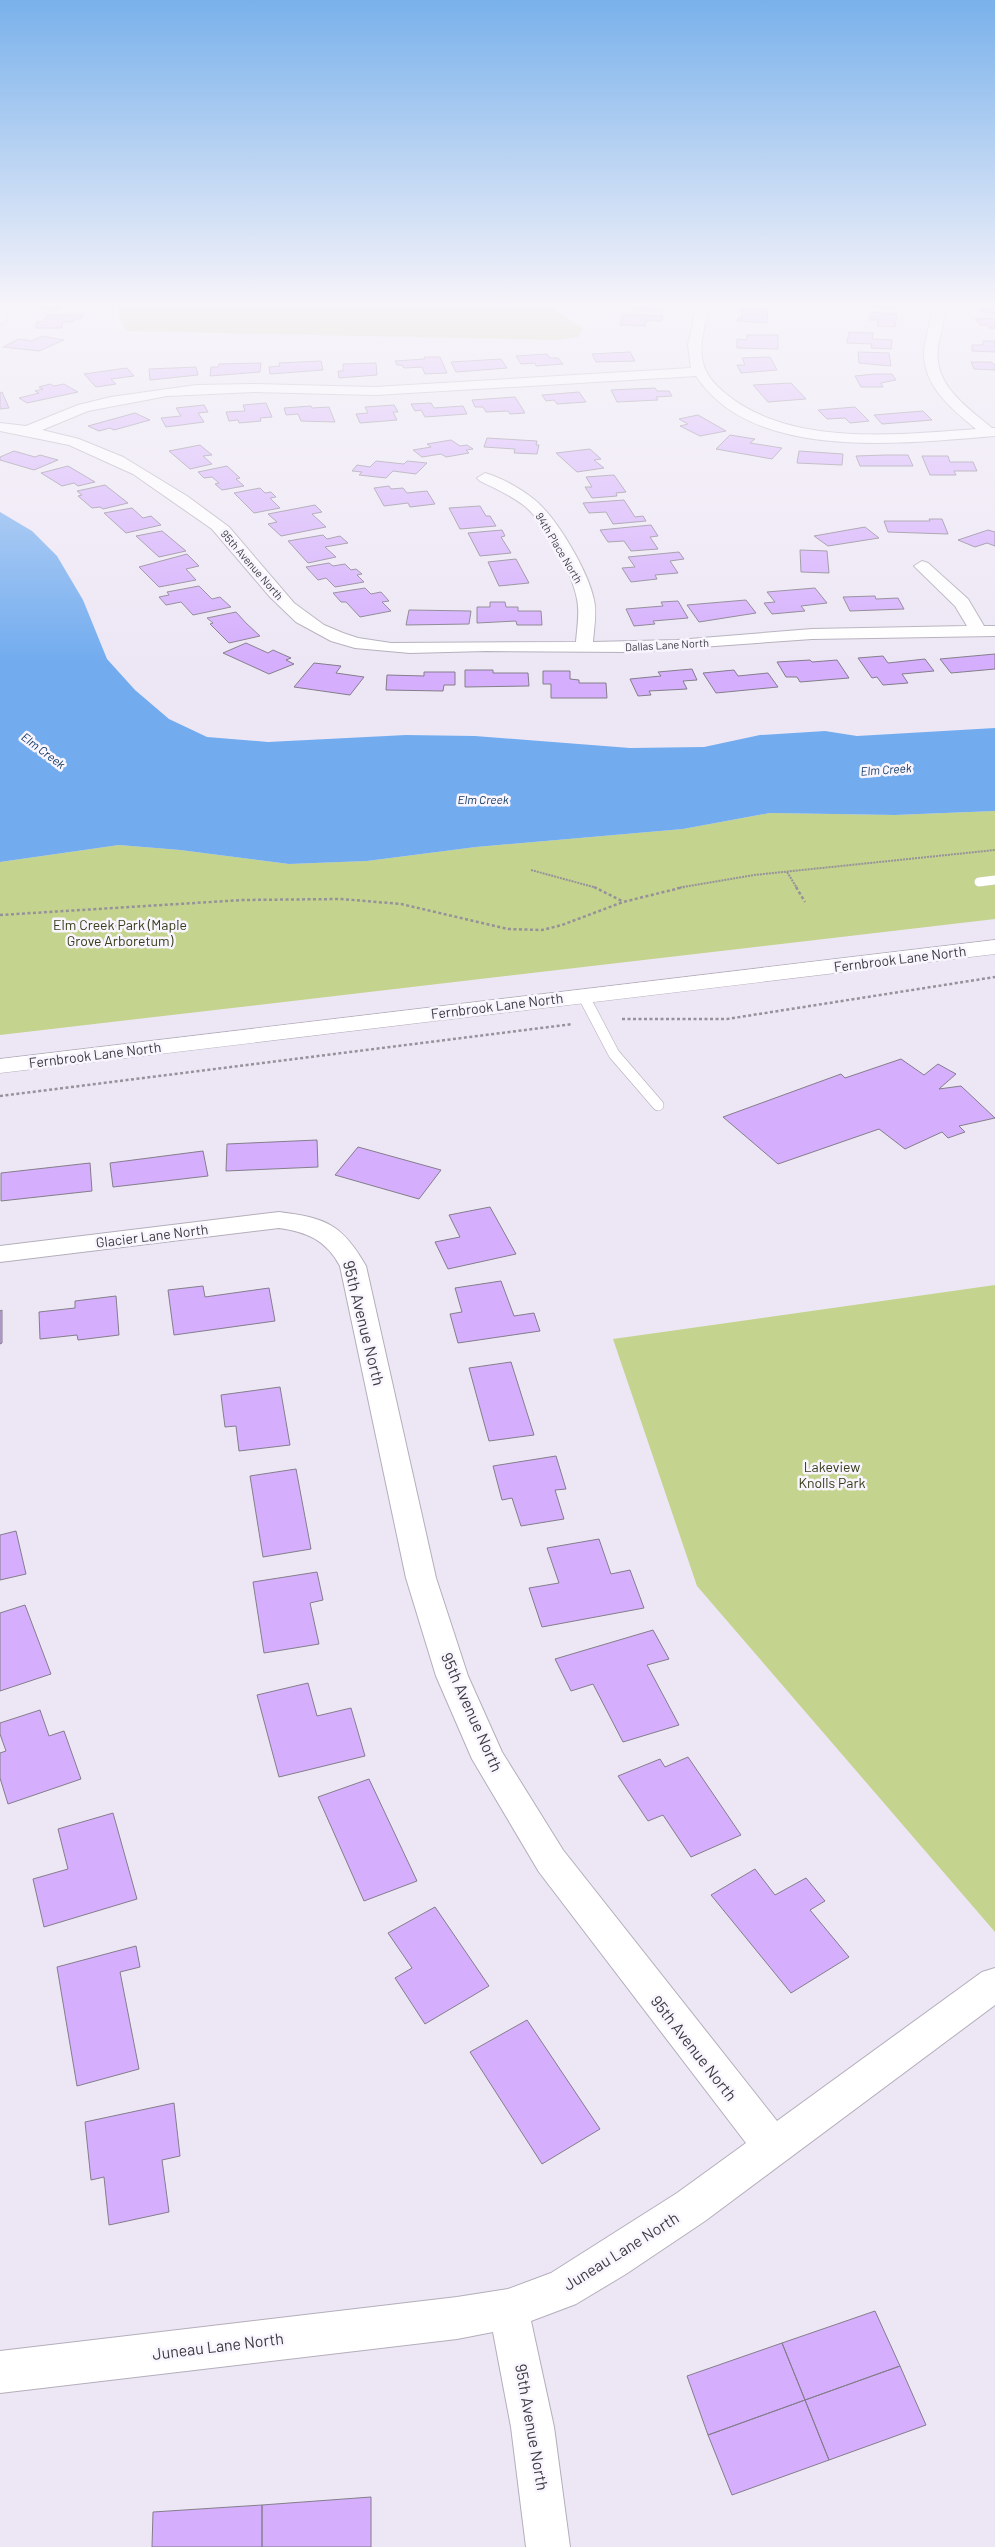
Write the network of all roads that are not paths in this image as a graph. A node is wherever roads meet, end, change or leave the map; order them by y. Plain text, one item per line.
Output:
1 (42, 425) edge
2 (775, 425) edge
3 (0, 427) edge
4 (30, 430) junction
5 (991, 432) edge
6 (486, 478) dead end
7 (922, 566) dead end
8 (987, 632) edge
9 (339, 638) joint
10 (584, 647) junction
11 (995, 880) edge
12 (979, 882) dead end
13 (995, 947) edge
14 (583, 996) junction
15 (0, 1066) edge
16 (658, 1105) dead end
17 (303, 1223) joint
18 (0, 1254) edge
19 (995, 1984) edge
20 (773, 2147) junction
21 (508, 2309) junction
22 (0, 2372) edge
23 (548, 2547) edge

1 - 4 street
2 - 5 street
3 - 4 street, 95th Avenue North
4 - 9 street, 95th Avenue North
6 - 10 street, 94th Place North
7 - 8 street
8 - 10 street, Dallas Lane North
9 - 10 street, Dallas Lane North
11 - 12 lane
13 - 14 street, Fernbrook Lane North
14 - 15 street, Fernbrook Lane North
14 - 16 lane
17 - 18 street, Glacier Lane North
17 - 20 street, 95th Avenue North
19 - 20 street, Juneau Lane North
20 - 21 street, Juneau Lane North
21 - 22 street, Juneau Lane North
21 - 23 street, 95th Avenue North

